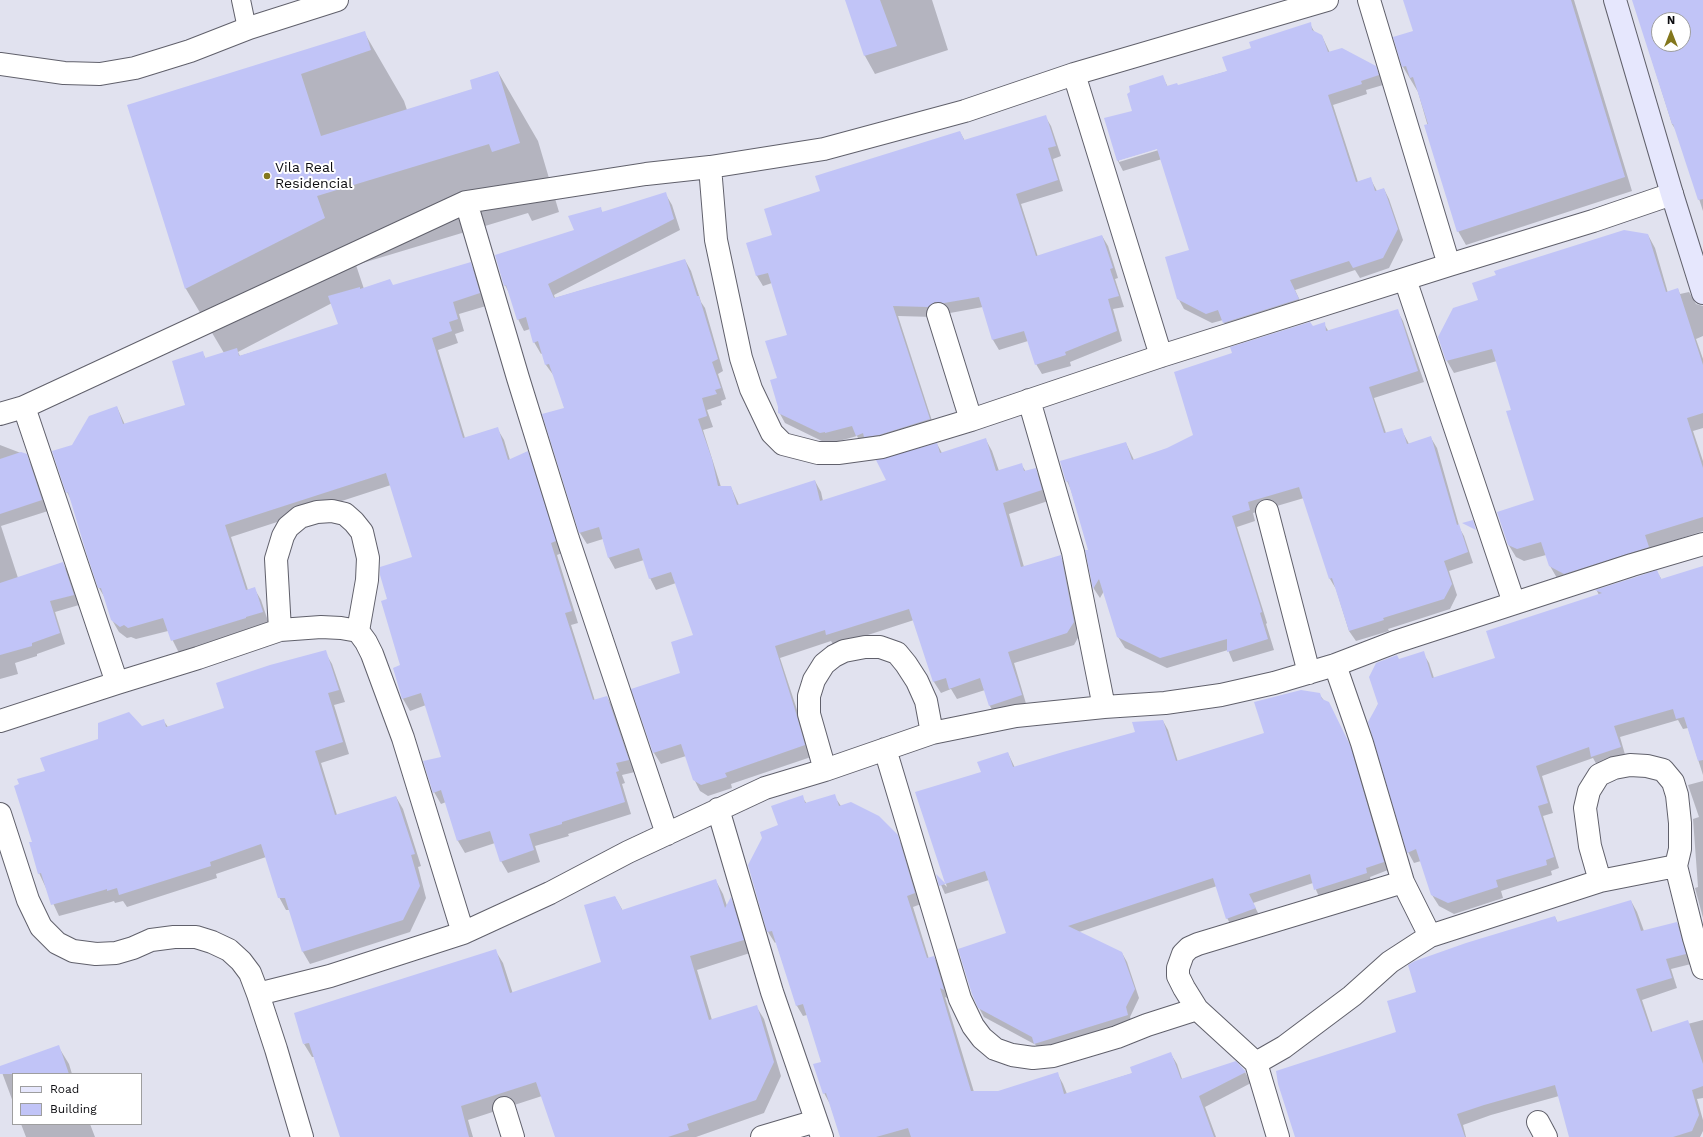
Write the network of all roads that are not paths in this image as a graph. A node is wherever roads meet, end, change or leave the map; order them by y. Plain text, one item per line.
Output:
1 (241, 0) edge
2 (336, 0) edge
3 (1327, 0) edge
4 (1369, 0) edge
5 (1615, 0) edge
6 (249, 28) junction
7 (0, 64) edge
8 (1074, 74) junction
9 (710, 167) junction
10 (1672, 194) junction
11 (466, 202) junction
12 (1449, 265) junction
13 (1405, 279) junction
14 (1703, 292) edge
15 (938, 314) dead end
16 (1161, 356) junction
17 (1029, 400) junction
18 (24, 407) junction
19 (0, 414) edge
20 (971, 420) junction
21 (1267, 511) dead end
22 (1703, 544) edge
23 (1514, 603) junction
24 (280, 630) junction
25 (358, 631) junction
26 (1335, 665) junction
27 (1309, 673) junction
28 (117, 683) junction
29 (1104, 707) junction
30 (0, 721) edge
31 (932, 733) junction
32 (885, 748) junction
33 (825, 770) junction
34 (718, 809) junction
35 (0, 814) edge
36 (667, 834) junction
37 (1676, 866) junction
38 (1600, 881) junction
39 (1403, 882) junction
40 (463, 933) junction
41 (1430, 936) junction
42 (1703, 968) edge
43 (258, 994) junction
44 (1197, 1009) junction
45 (1256, 1063) junction
46 (504, 1108) dead end
47 (819, 1129) edge
48 (302, 1137) edge
49 (513, 1137) edge
50 (762, 1137) edge
51 (1278, 1137) edge

1 - 6 lane
2 - 6 street
3 - 8 street
4 - 12 street
5 - 10 street
6 - 7 street
8 - 9 street
8 - 16 street
9 - 11 street
9 - 20 street
10 - 12 street
10 - 14 street
11 - 18 street
11 - 36 street
12 - 13 street
13 - 16 street
13 - 23 street
15 - 20 street
16 - 17 street
17 - 20 street
17 - 29 street
18 - 19 street
18 - 28 street
21 - 27 street
22 - 23 street
23 - 26 street
24 - 25 street
24 - 25 street
24 - 28 street
25 - 40 street
26 - 27 street
26 - 39 street
27 - 29 street
28 - 30 street
29 - 31 street
31 - 32 street
31 - 33 street
32 - 33 street
32 - 44 street
33 - 34 street
34 - 36 street
34 - 47 street
35 - 43 street
36 - 40 street
37 - 38 street
37 - 38 street
37 - 42 street
38 - 41 street
39 - 41 street
39 - 44 street
40 - 43 street
41 - 45 street
43 - 48 street
44 - 45 street
45 - 51 street
46 - 49 street
47 - 50 street

